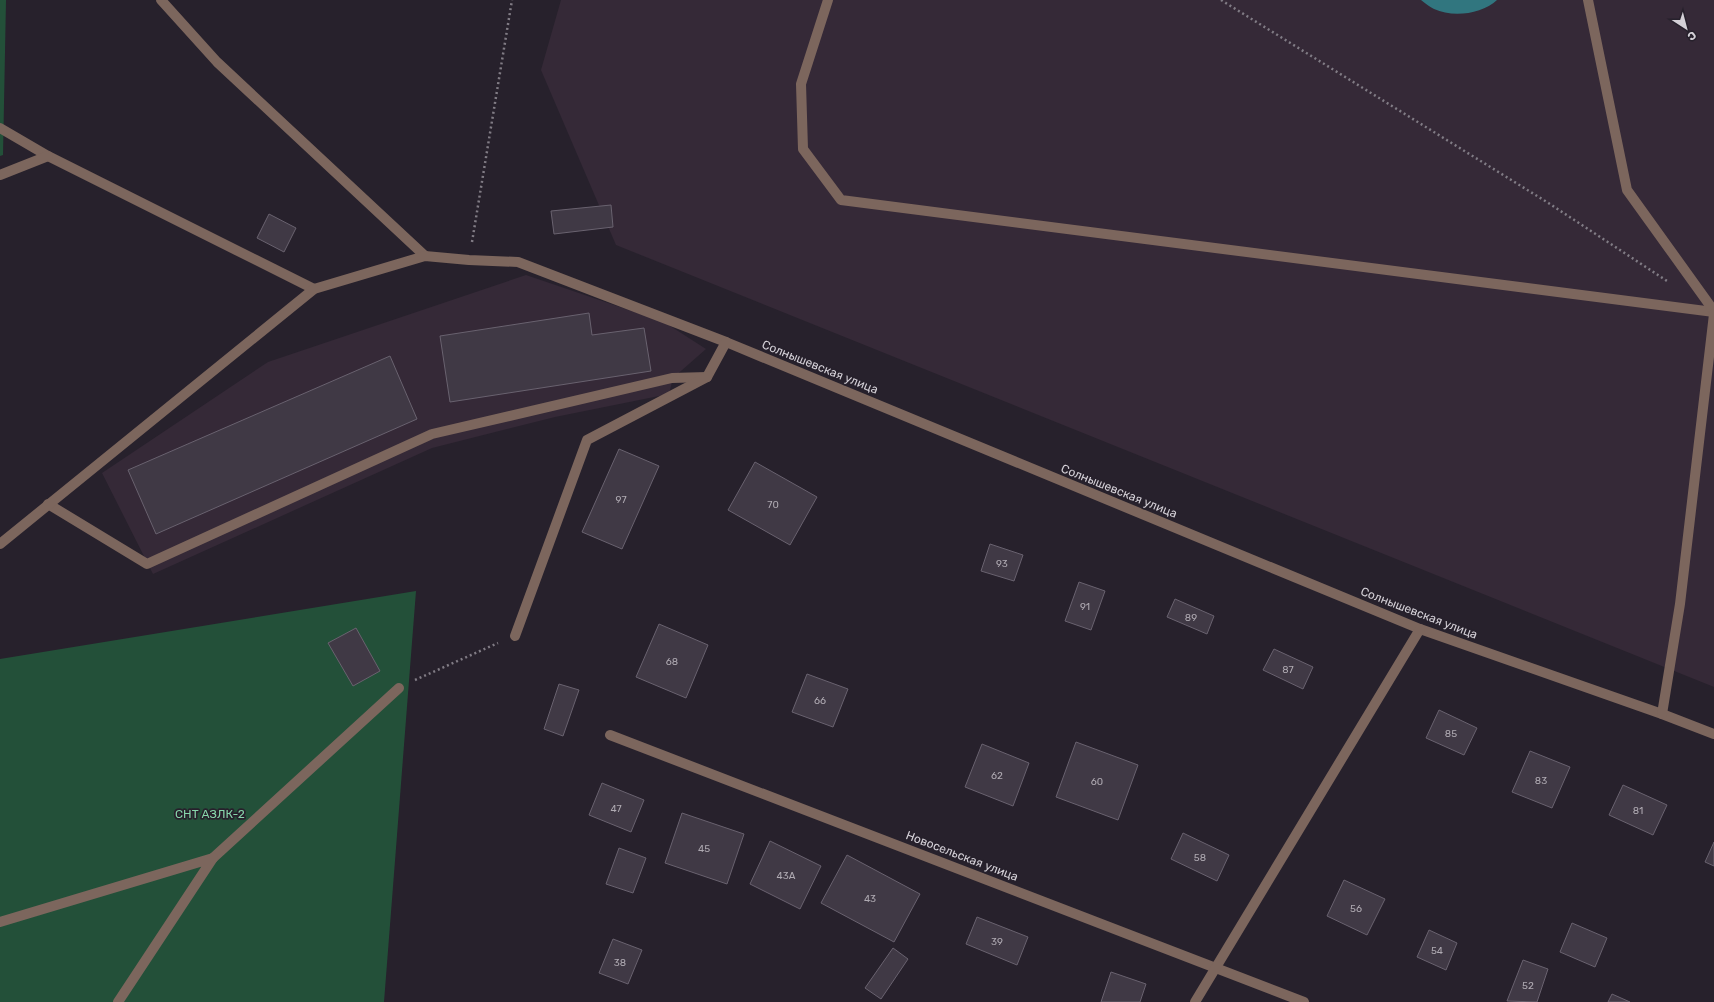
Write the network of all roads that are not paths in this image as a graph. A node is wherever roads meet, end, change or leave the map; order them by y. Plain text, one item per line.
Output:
1 (161, 0) edge
2 (828, 0) edge
3 (1588, 0) edge
4 (0, 128) edge
5 (48, 156) junction
6 (0, 175) edge
7 (425, 256) junction
8 (314, 289) junction
9 (1714, 313) edge
10 (726, 342) junction
11 (707, 377) junction
12 (48, 504) junction
13 (0, 544) edge
14 (1420, 629) junction
15 (515, 636) road end
16 (399, 688) road end
17 (1662, 714) junction
18 (610, 734) dead end
19 (1714, 734) edge
20 (213, 858) junction
21 (0, 922) edge
22 (1217, 967) junction
23 (118, 1002) edge
24 (1195, 1002) edge
25 (1304, 1002) edge

1 - 7 street
2 - 9 street
3 - 9 street
4 - 5 street
5 - 6 street
5 - 8 street
7 - 8 street
7 - 10 street, Солнышевская улица
8 - 12 street
9 - 17 street
10 - 11 street
10 - 14 street, Солнышевская улица
11 - 12 street
11 - 15 street
12 - 13 street
14 - 17 street, Солнышевская улица
14 - 22 street
16 - 20 street
17 - 19 street, Солнышевская улица
18 - 22 street, Новосельская улица
20 - 21 street
20 - 23 street
22 - 24 street
22 - 25 street, Новосельская улица

